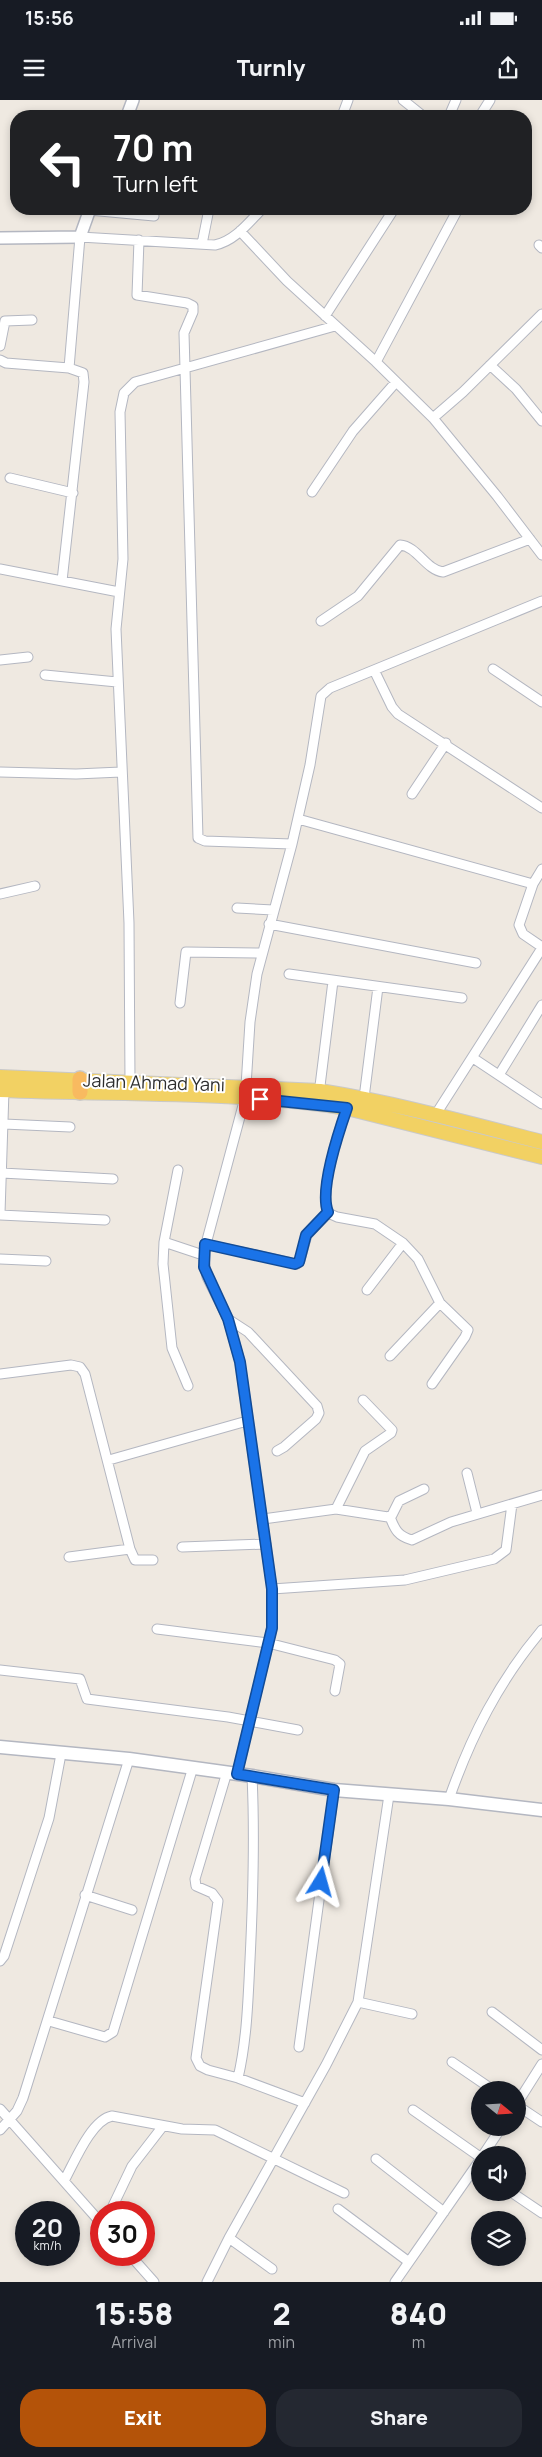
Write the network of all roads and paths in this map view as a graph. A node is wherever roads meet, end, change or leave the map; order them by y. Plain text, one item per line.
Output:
1 (403, 100) edge
2 (416, 110) edge
3 (87, 215) edge
4 (145, 215) edge
5 (208, 215) edge
6 (256, 215) edge
7 (390, 215) edge
8 (455, 215) edge
9 (154, 216) dead end
10 (240, 231) junction
11 (80, 237) junction
12 (0, 238) edge
13 (139, 240) junction
14 (202, 244) junction
15 (542, 314) edge
16 (325, 316) junction
17 (32, 320) dead end
18 (334, 326) junction
19 (0, 346) edge
20 (0, 360) edge
21 (376, 362) junction
22 (490, 365) junction
23 (69, 368) junction
24 (186, 368) junction
25 (396, 382) junction
26 (433, 418) junction
27 (542, 421) edge
28 (10, 478) dead end
29 (312, 492) dead end
30 (73, 493) junction
31 (530, 538) junction
32 (542, 554) edge
33 (0, 569) edge
34 (62, 581) junction
35 (119, 592) junction
36 (542, 601) edge
37 (321, 620) dead end
38 (28, 657) dead end
39 (0, 660) edge
40 (493, 669) dead end
41 (374, 670) junction
42 (45, 675) dead end
43 (117, 682) junction
44 (542, 702) edge
45 (446, 743) junction
46 (0, 772) edge
47 (121, 772) junction
48 (412, 794) dead end
49 (542, 808) edge
50 (298, 819) junction
51 (292, 844) junction
52 (542, 869) edge
53 (533, 884) junction
54 (35, 886) dead end
55 (0, 894) edge
56 (237, 908) dead end
57 (273, 910) junction
58 (270, 924) junction
59 (542, 948) edge
60 (262, 952) junction
61 (476, 963) dead end
62 (289, 974) dead end
63 (333, 981) junction
64 (378, 987) junction
65 (462, 998) dead end
66 (180, 1003) dead end
67 (542, 1005) edge
68 (473, 1058) junction
69 (499, 1074) junction
70 (130, 1081) junction
71 (1, 1086) edge
72 (80, 1086) junction
73 (245, 1092) junction
74 (319, 1097) junction
75 (364, 1098) junction
76 (542, 1104) edge
77 (347, 1108) junction
78 (436, 1114) junction
79 (4, 1124) junction
80 (70, 1126) dead end
81 (542, 1142) edge
82 (542, 1157) edge
83 (178, 1170) dead end
84 (2, 1173) junction
85 (113, 1179) dead end
86 (328, 1212) junction
87 (0, 1214) edge
88 (105, 1220) dead end
89 (164, 1242) junction
90 (403, 1243) junction
91 (205, 1244) junction
92 (203, 1255) junction
93 (0, 1259) edge
94 (46, 1261) dead end
95 (367, 1290) dead end
96 (440, 1303) junction
97 (228, 1319) junction
98 (390, 1356) dead end
99 (0, 1374) edge
100 (432, 1384) dead end
101 (188, 1386) dead end
102 (363, 1400) dead end
103 (247, 1421) junction
104 (277, 1450) dead end
105 (109, 1460) junction
106 (467, 1473) dead end
107 (424, 1489) dead end
108 (542, 1495) edge
109 (512, 1504) junction
110 (336, 1509) junction
111 (477, 1513) junction
112 (390, 1517) junction
113 (263, 1519) junction
114 (266, 1544) junction
115 (182, 1547) dead end
116 (130, 1549) junction
117 (70, 1557) dead end
118 (153, 1560) dead end
119 (272, 1589) junction
120 (157, 1629) dead end
121 (542, 1630) edge
122 (268, 1643) junction
123 (0, 1670) edge
124 (335, 1691) dead end
125 (249, 1720) junction
126 (298, 1730) dead end
127 (0, 1747) edge
128 (61, 1754) junction
129 (129, 1759) junction
130 (193, 1767) junction
131 (232, 1773) junction
132 (252, 1776) junction
133 (334, 1790) junction
134 (389, 1795) junction
135 (450, 1799) junction
136 (542, 1810) edge
137 (86, 1895) junction
138 (132, 1910) dead end
139 (0, 1961) edge
140 (358, 2002) junction
141 (492, 2012) dead end
142 (412, 2014) dead end
143 (48, 2021) junction
144 (299, 2047) dead end
145 (542, 2050) edge
146 (452, 2062) dead end
147 (542, 2064) edge
148 (238, 2078) junction
149 (480, 2081) edge
150 (526, 2089) edge
151 (305, 2103) junction
152 (0, 2109) edge
153 (413, 2110) dead end
154 (526, 2111) edge
155 (10, 2120) junction
156 (542, 2122) edge
157 (162, 2126) junction
158 (0, 2130) edge
159 (471, 2152) edge
160 (274, 2159) junction
161 (376, 2159) dead end
162 (471, 2178) edge
163 (64, 2181) junction
164 (344, 2193) dead end
165 (115, 2201) edge
166 (524, 2201) edge
167 (338, 2209) dead end
168 (90, 2211) edge
169 (444, 2212) junction
170 (542, 2213) edge
171 (228, 2238) junction
172 (409, 2262) junction
173 (140, 2266) edge
174 (272, 2269) dead end
175 (154, 2282) edge
176 (207, 2282) edge
177 (395, 2282) edge

1 - 2 street
3 - 11 street
4 - 9 street
5 - 14 street
6 - 10 street
7 - 16 street
8 - 21 street
10 - 14 street
10 - 16 street
11 - 12 street
11 - 13 street
11 - 23 street
13 - 14 street
13 - 24 street
15 - 22 street
16 - 18 street
17 - 19 street
18 - 21 street
18 - 24 street
20 - 23 street
21 - 25 street
22 - 26 street
22 - 27 street
23 - 30 street
24 - 35 street
24 - 51 street
25 - 26 street
25 - 29 street
26 - 31 street
28 - 30 street
30 - 34 street
31 - 32 street
31 - 37 street
33 - 34 street
34 - 35 street
35 - 43 street
36 - 41 street
38 - 39 street
40 - 44 street
41 - 45 street
41 - 50 street
42 - 43 street
43 - 47 street
45 - 48 street
45 - 49 street
46 - 47 street
47 - 70 street
50 - 51 street
50 - 53 street
51 - 57 street
52 - 53 street
53 - 59 street
54 - 55 street
56 - 57 street
57 - 58 street
58 - 60 street
58 - 61 street
59 - 68 street
60 - 66 street
60 - 73 street
62 - 63 street
63 - 64 street
63 - 74 street
64 - 65 street
64 - 75 street
67 - 69 street
68 - 69 street
68 - 78 street
69 - 76 street
70 - 72 main road, Jalan Ahmad Yani
70 - 73 main road, Jalan Ahmad Yani
71 - 72 main road, Jalan Ahmad Yani
71 - 79 street
72 - 73 main road
73 - 74 main road, Jalan Ahmad Yani
73 - 91 street
74 - 75 main road, Jalan Ahmad Yani
74 - 77 main road
75 - 78 main road, Jalan Ahmad Yani
77 - 82 main road
77 - 86 street
78 - 81 main road, Jalan Ahmad Yani
79 - 80 street
79 - 84 street
83 - 89 street
84 - 85 street
84 - 87 street
86 - 90 street
86 - 91 street
87 - 88 street
89 - 92 street
89 - 101 street
90 - 95 street
90 - 96 street
91 - 92 street
92 - 97 street
93 - 94 street
96 - 98 street
96 - 100 street
97 - 103 street
97 - 104 street
99 - 105 street
102 - 110 street
103 - 105 street
103 - 113 street
105 - 116 street
106 - 111 street
107 - 112 street
108 - 109 street
109 - 111 street
109 - 119 street
110 - 112 street
110 - 113 street
111 - 112 street
113 - 114 street
114 - 115 street
114 - 119 street
116 - 117 street
116 - 118 street
119 - 122 street
120 - 122 street
121 - 135 street
122 - 124 street
122 - 125 street
123 - 125 street
125 - 126 street
125 - 131 street
127 - 128 main road
128 - 129 main road
128 - 139 street
129 - 130 main road
129 - 137 street
130 - 131 main road
130 - 143 street
131 - 132 main road
131 - 148 street
132 - 133 main road
132 - 148 street
133 - 134 main road
133 - 144 street
134 - 135 main road
134 - 140 street
135 - 136 main road
137 - 138 street
137 - 143 street
140 - 142 street
140 - 151 street
141 - 145 street
143 - 155 street
146 - 149 street
147 - 150 street
148 - 151 street
151 - 160 street
152 - 155 street
153 - 159 street
154 - 156 street
155 - 158 street
155 - 163 street
157 - 160 street
157 - 163 street
157 - 165 street
160 - 164 street
160 - 171 street
161 - 169 street
162 - 169 street
163 - 168 street
166 - 170 street
167 - 172 street
169 - 172 street
171 - 174 street
171 - 176 street
172 - 177 street
173 - 175 street

